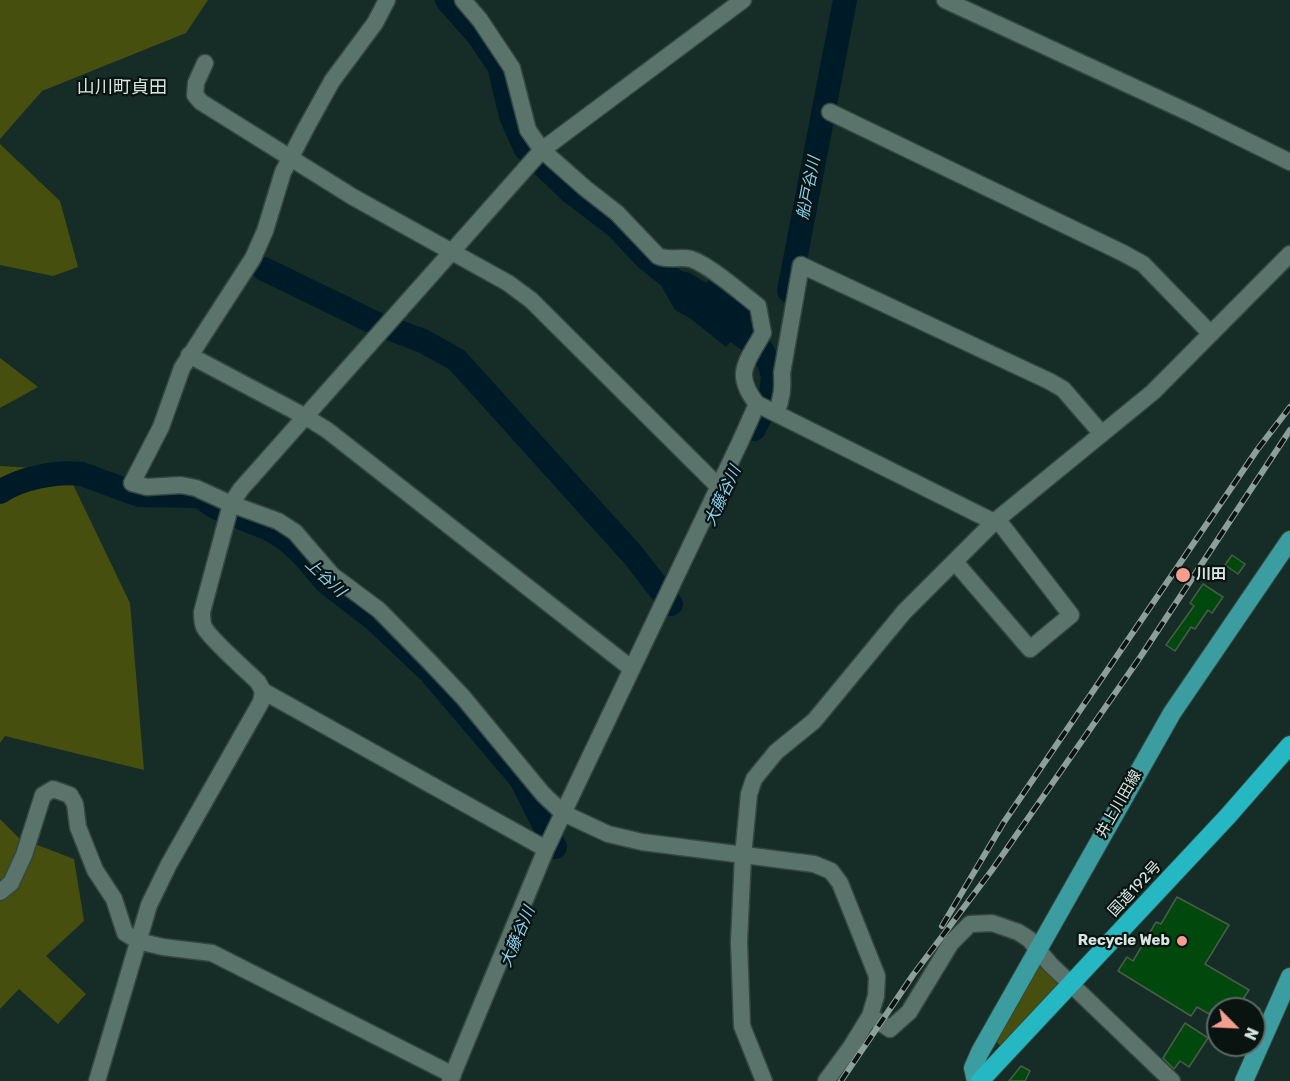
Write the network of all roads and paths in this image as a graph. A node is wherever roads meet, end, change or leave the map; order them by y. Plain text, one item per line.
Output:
1 (387, 0) edge
2 (463, 0) edge
3 (743, 0) edge
4 (945, 0) edge
5 (205, 63) dead end
6 (830, 112) dead end
7 (536, 156) junction
8 (290, 158) junction
9 (1290, 162) edge
10 (451, 252) junction
11 (1290, 254) edge
12 (1210, 334) junction
13 (189, 354) junction
14 (765, 408) junction
15 (306, 417) junction
16 (1102, 434) junction
17 (719, 487) junction
18 (228, 510) junction
19 (996, 521) junction
20 (1290, 540) edge
21 (955, 562) junction
22 (632, 669) junction
23 (263, 691) junction
24 (1290, 745) edge
25 (568, 815) junction
26 (550, 840) junction
27 (743, 856) junction
28 (0, 892) edge
29 (138, 941) junction
30 (1038, 947) junction
31 (1290, 977) edge
32 (1071, 983) junction
33 (870, 1016) junction
34 (451, 1078) edge
35 (97, 1081) edge
36 (764, 1081) edge
37 (826, 1081) edge
38 (978, 1081) edge
39 (1172, 1081) edge
40 (1244, 1081) edge

1 - 8 street
2 - 7 street
3 - 7 street
4 - 9 street
5 - 8 street
6 - 12 street
7 - 10 street
7 - 14 street
8 - 10 street
8 - 13 street
10 - 15 street
10 - 17 street
11 - 12 street
12 - 16 street
13 - 15 street
13 - 18 street
14 - 16 street
14 - 17 street
14 - 19 street
15 - 18 street
15 - 22 street
16 - 19 street
17 - 22 street
18 - 23 street
18 - 25 street
19 - 21 street
19 - 21 street
20 - 30 main road, 井上川田線
21 - 27 street
22 - 25 street
23 - 26 street
23 - 29 street
24 - 32 highway, 国道192号
25 - 26 street
25 - 27 street
26 - 34 street
27 - 33 street
27 - 36 street
28 - 29 street
29 - 34 street
29 - 35 street
30 - 32 street
30 - 33 street
30 - 38 main road, 井上川田線
31 - 40 main road
32 - 38 highway, 国道192号
32 - 39 street
33 - 37 street

